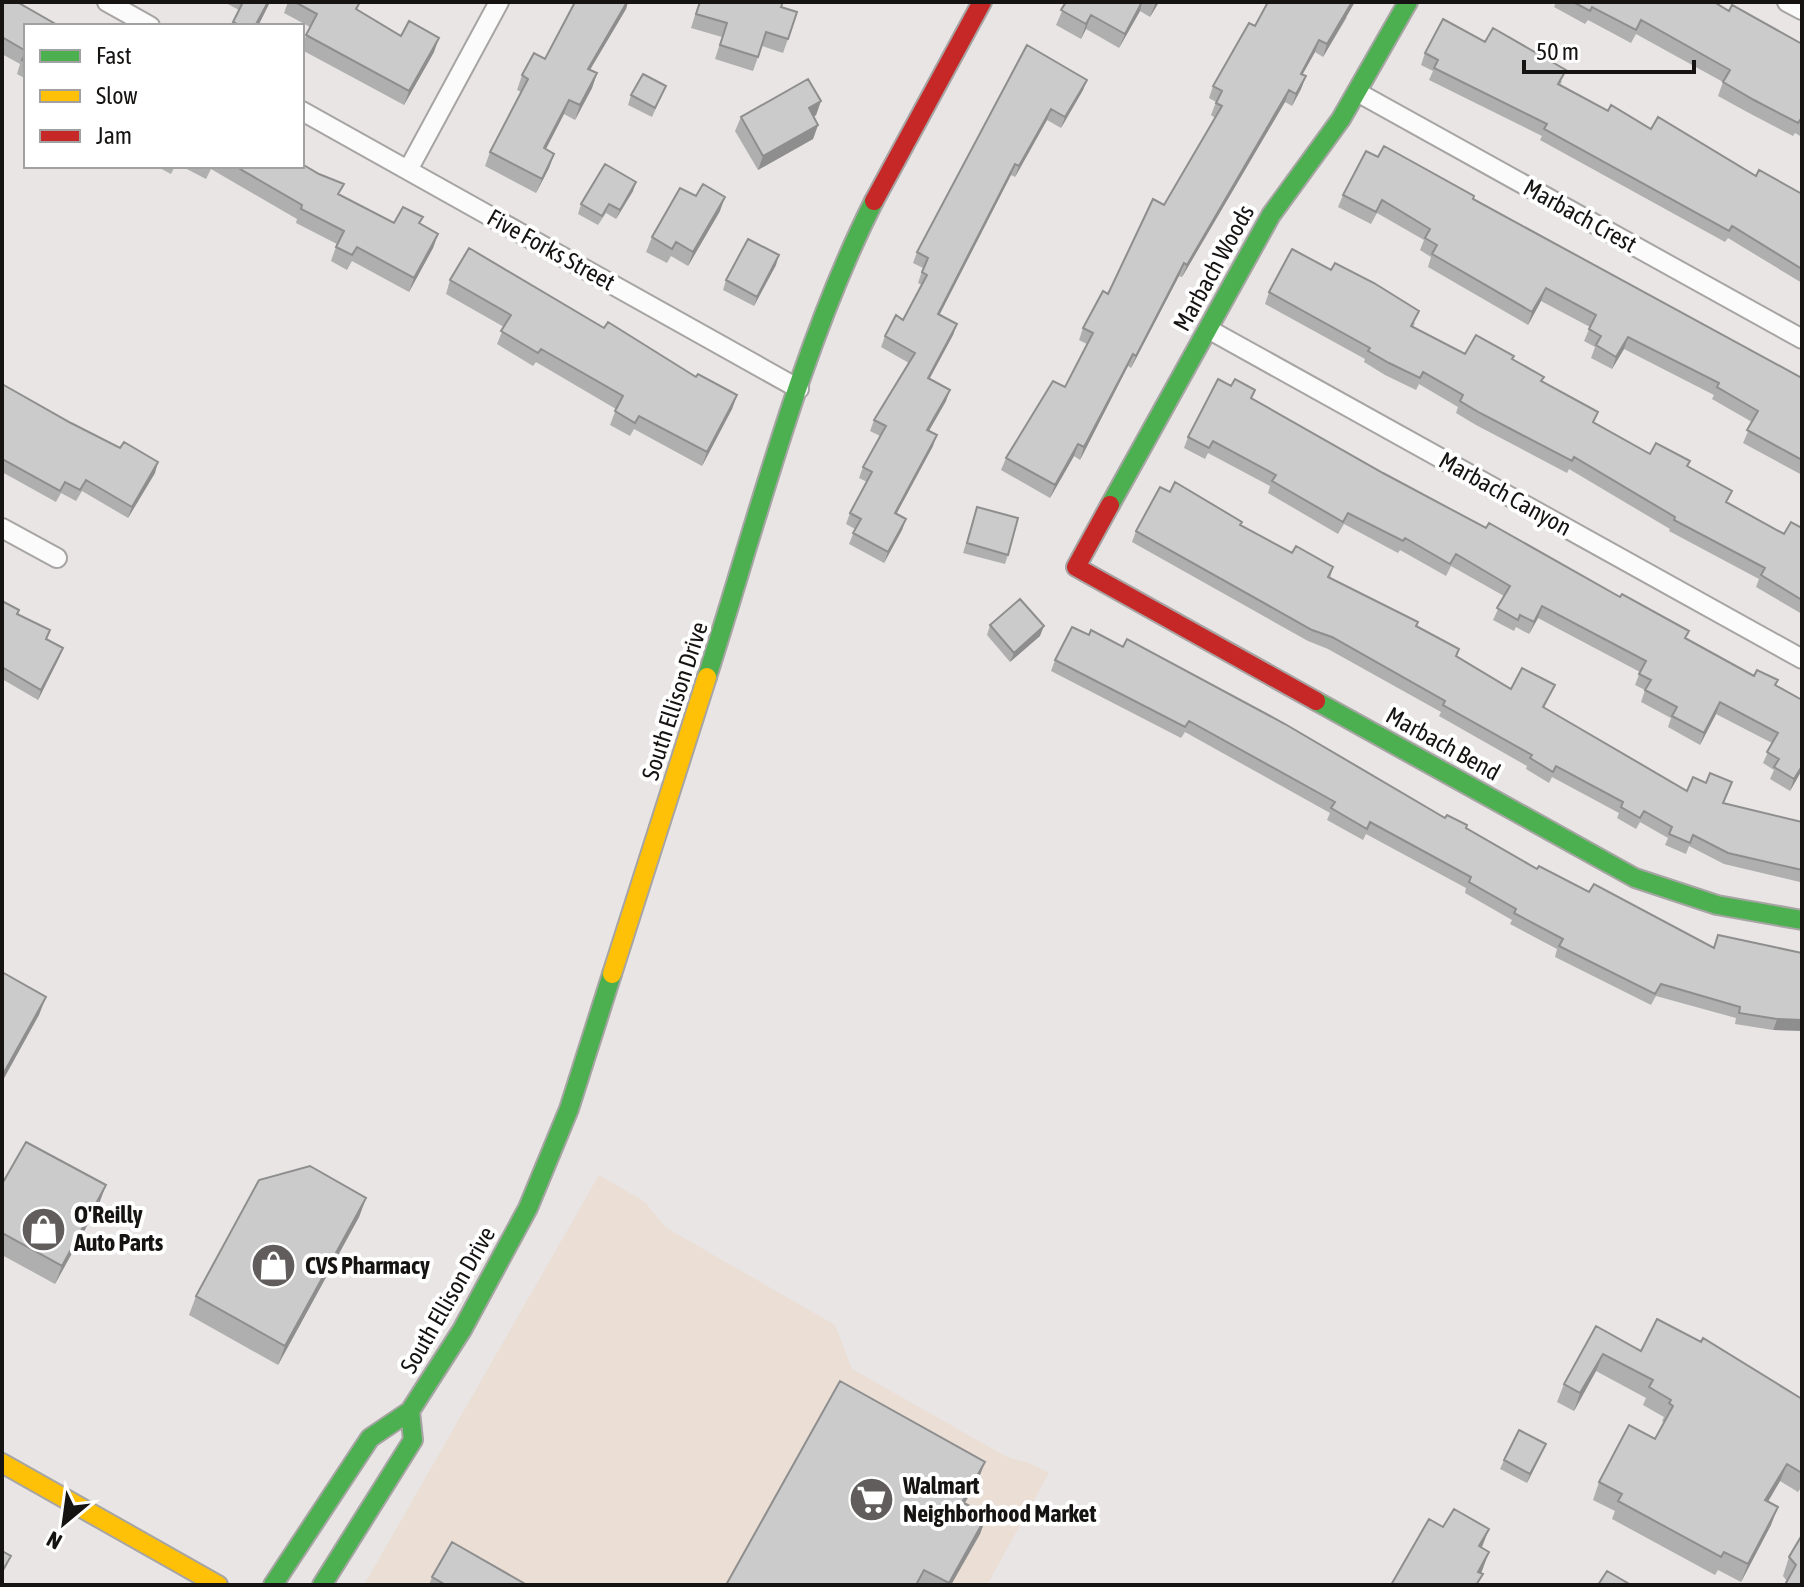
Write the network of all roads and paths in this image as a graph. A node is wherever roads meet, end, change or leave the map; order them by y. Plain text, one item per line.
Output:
1 (107, 2) edge
2 (499, 2) edge
3 (982, 2) edge
4 (1408, 2) edge
5 (1787, 2) edge
6 (1802, 10) edge
7 (146, 24) edge
8 (1357, 92) junction
9 (304, 112) edge
10 (408, 170) junction
11 (1208, 329) junction
12 (1802, 339) edge
13 (799, 389) junction
14 (2, 528) edge
15 (57, 558) dead end
16 (1076, 567) joint
17 (1802, 659) edge
18 (1802, 920) edge
19 (410, 1411) junction
20 (2, 1463) edge
21 (218, 1585) edge
22 (273, 1585) edge
23 (322, 1585) edge

1 - 7 street
2 - 10 street
3 - 13 street, South Ellison Drive
4 - 8 street, Marbach Woods
5 - 6 street
8 - 11 street, Marbach Woods
8 - 12 street, Marbach Crest
9 - 10 street, Five Forks Street
10 - 13 street, Five Forks Street
11 - 16 street, Marbach Woods
11 - 17 street, Marbach Canyon
13 - 19 street, South Ellison Drive
14 - 15 street
16 - 18 street, Marbach Bend
19 - 22 street, South Ellison Drive
19 - 23 street, South Ellison Drive
20 - 21 street

